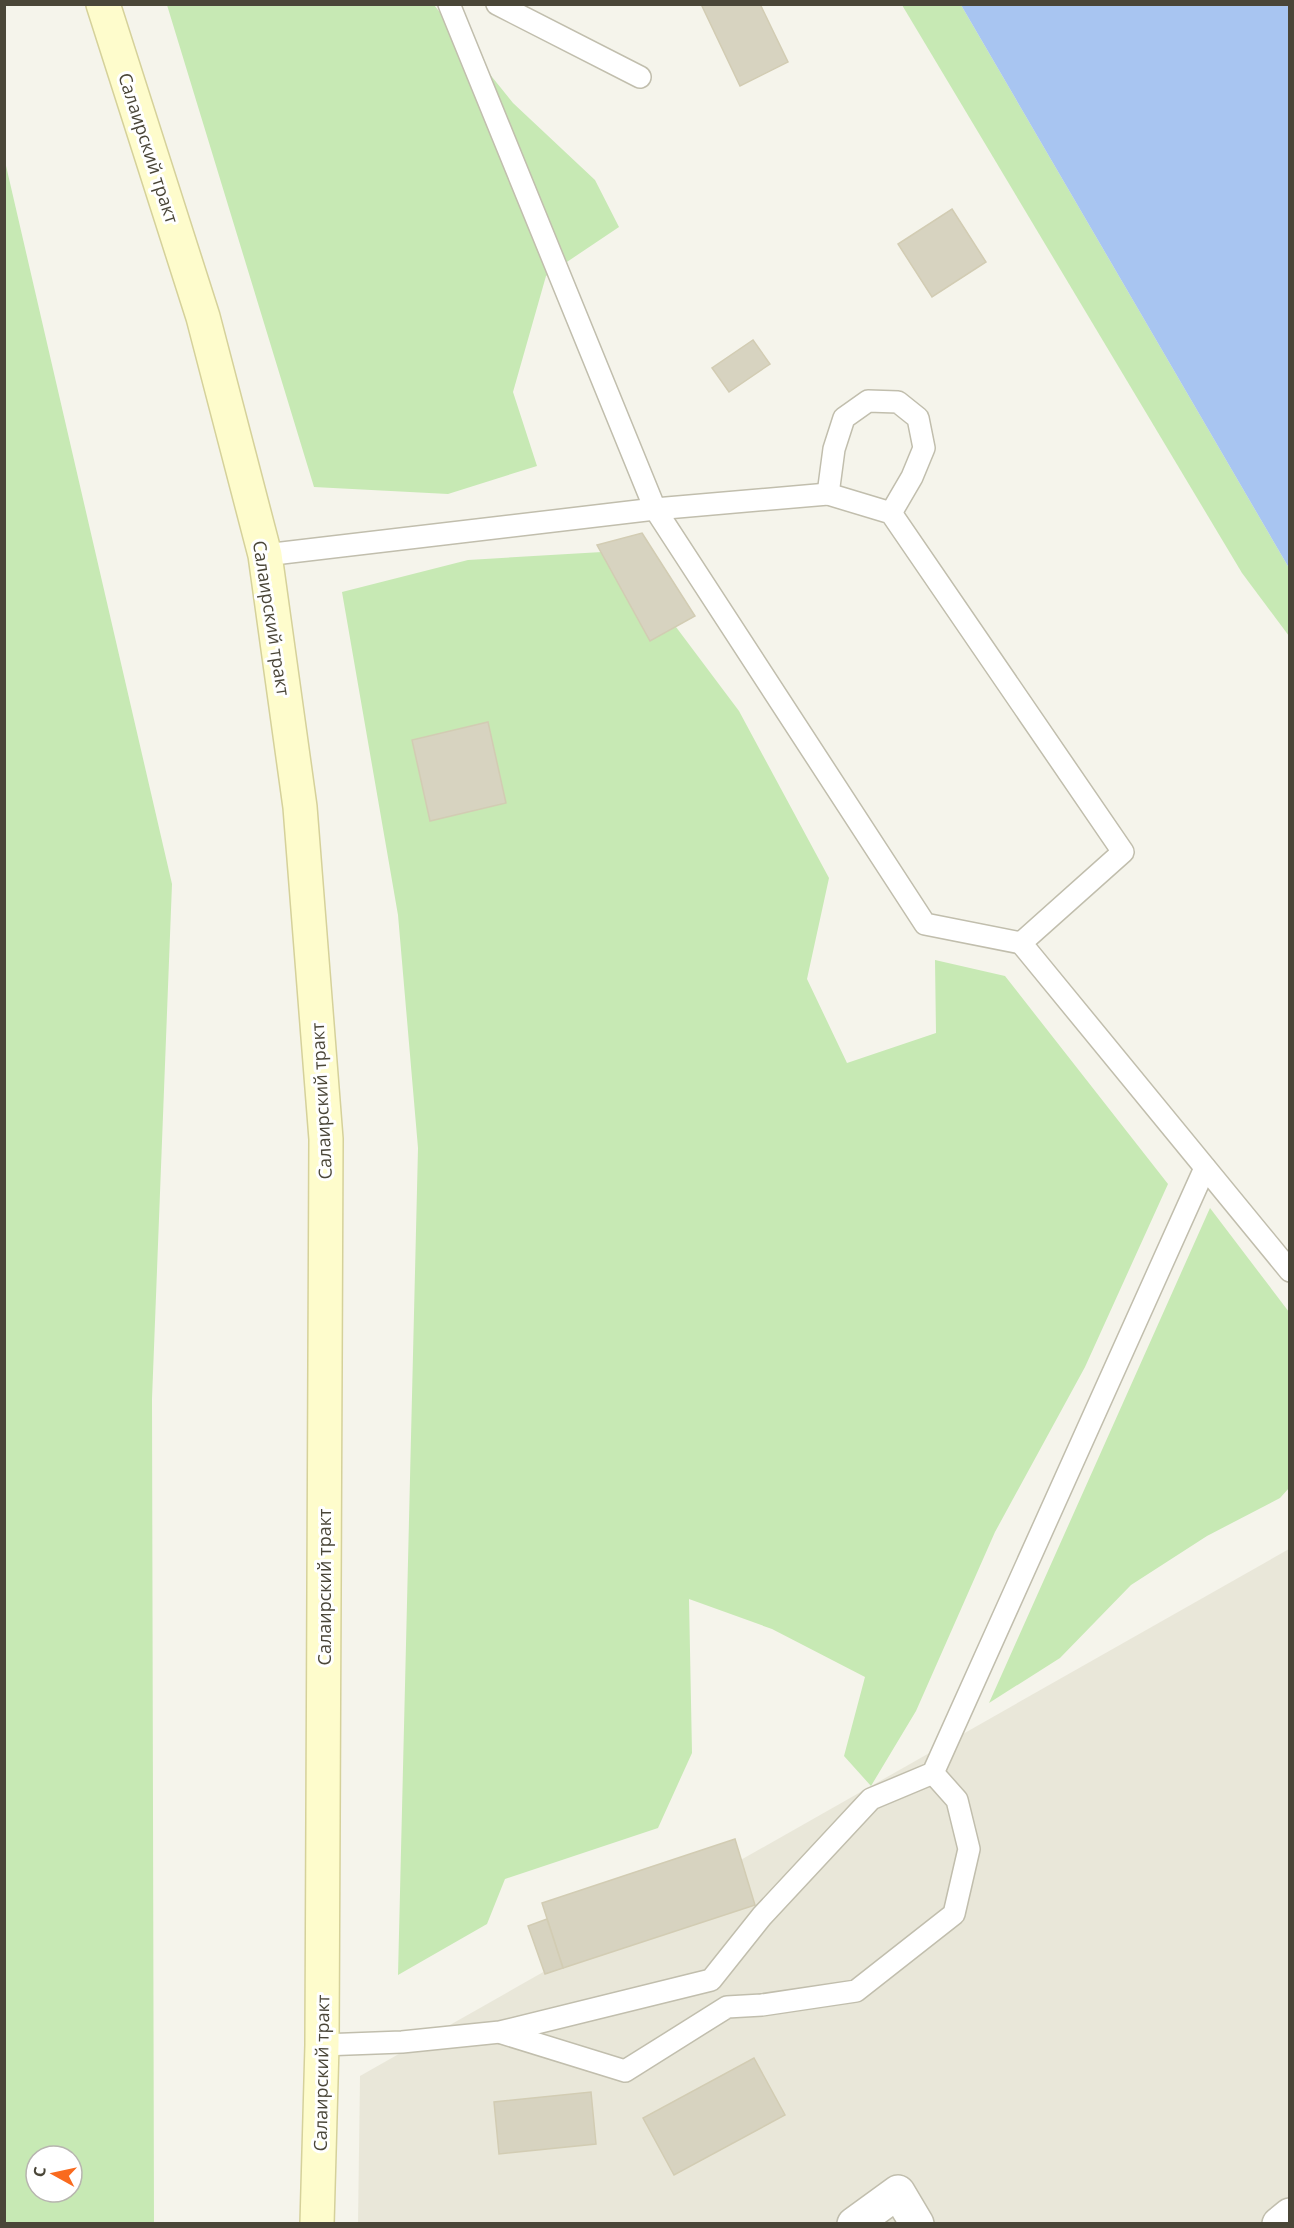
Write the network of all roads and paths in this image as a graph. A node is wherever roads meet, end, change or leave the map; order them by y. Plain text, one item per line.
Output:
1 (103, 4) edge
2 (449, 4) edge
3 (497, 4) edge
4 (640, 77) dead end
5 (828, 494) junction
6 (655, 509) junction
7 (891, 513) junction
8 (264, 555) junction
9 (1021, 944) junction
10 (1205, 1168) junction
11 (1290, 1271) edge
12 (933, 1773) junction
13 (711, 1980) junction
14 (727, 2007) junction
15 (500, 2032) junction
16 (322, 2045) junction
17 (1290, 2215) edge
18 (317, 2223) edge
19 (854, 2223) edge
20 (917, 2223) edge
21 (1279, 2223) edge

1 - 8 street, Салаирский тракт
2 - 6 lane
3 - 4 lane
5 - 6 lane
5 - 7 lane
5 - 7 lane
6 - 8 lane
6 - 9 lane
7 - 9 lane
8 - 16 street, Салаирский тракт
9 - 10 lane
10 - 11 lane
10 - 12 lane
12 - 13 lane
12 - 14 lane
13 - 14 lane
13 - 15 lane
14 - 15 lane
15 - 16 lane
16 - 18 street, Салаирский тракт
17 - 21 street
19 - 20 street

